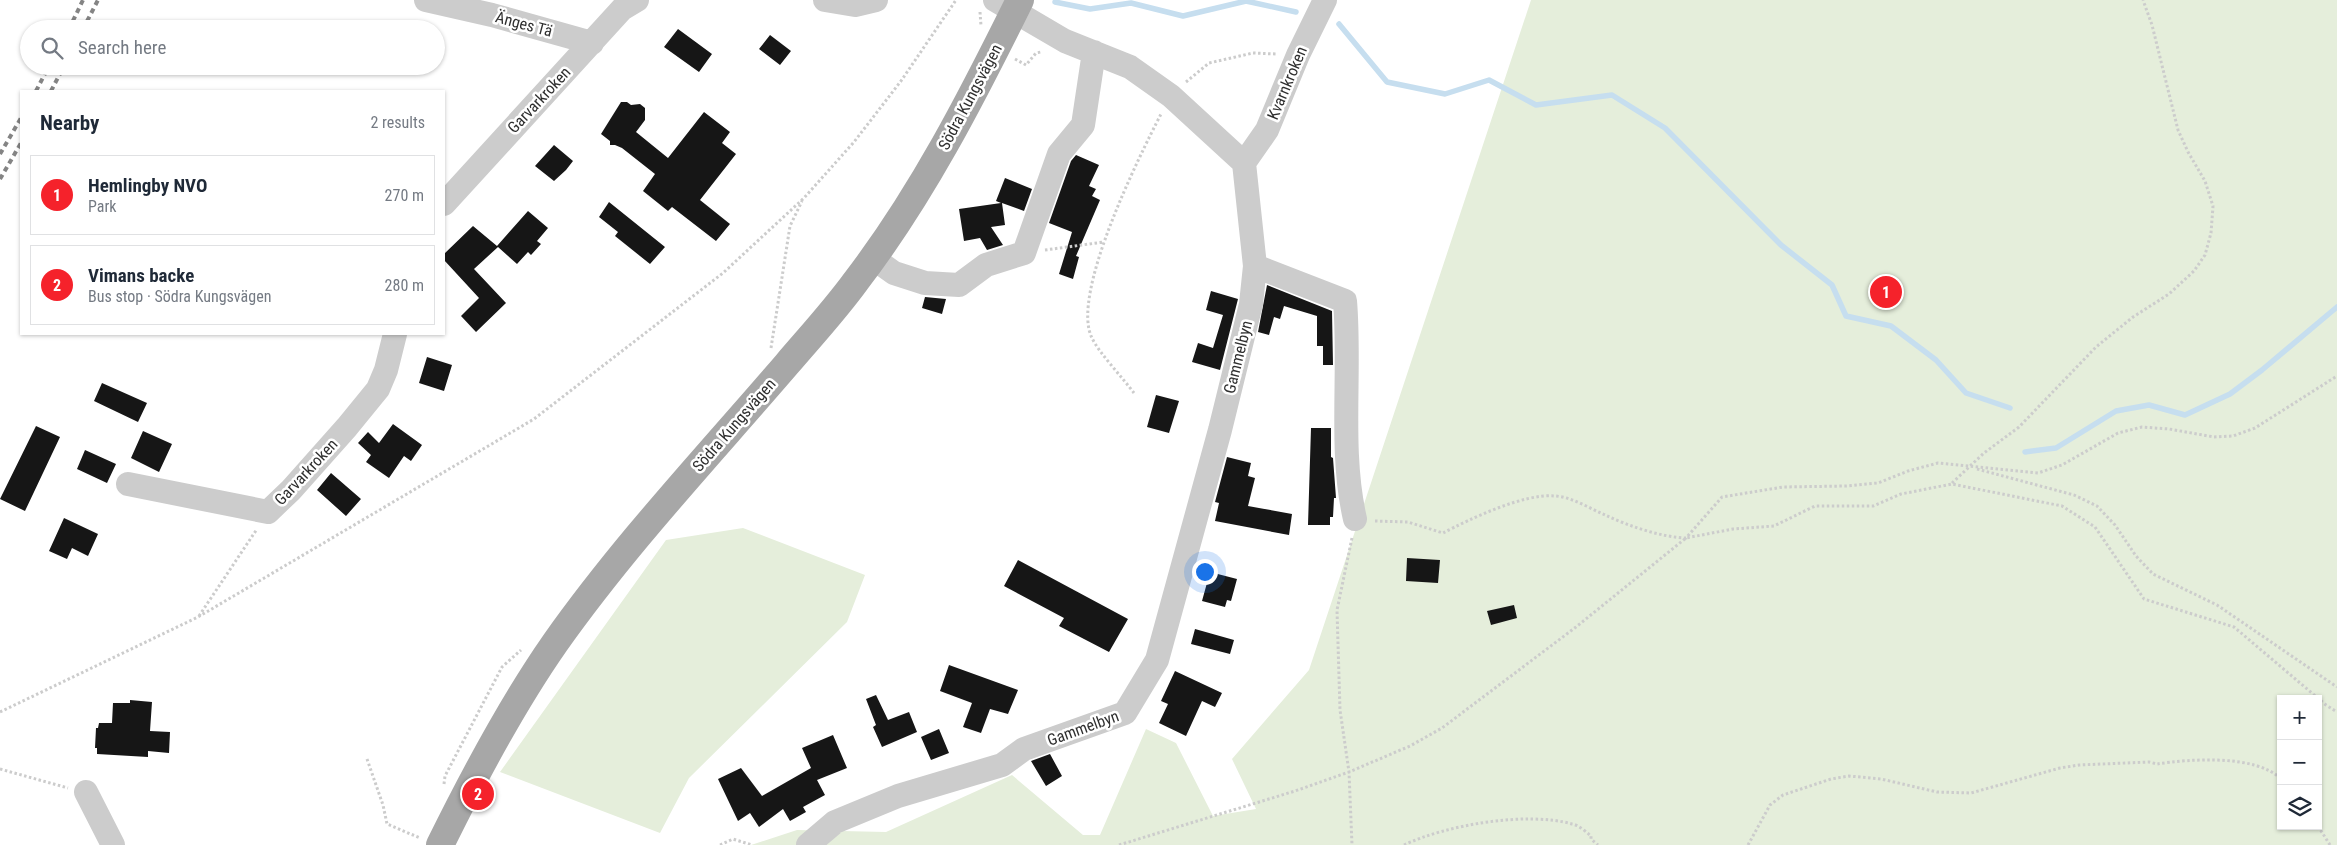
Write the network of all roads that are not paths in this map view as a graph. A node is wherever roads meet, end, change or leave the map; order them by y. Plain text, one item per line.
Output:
1 (426, 0) edge
2 (637, 0) edge
3 (825, 0) edge
4 (876, 0) edge
5 (1325, 0) edge
6 (1010, 4) edge
7 (592, 43) junction
8 (1083, 48) junction
9 (1244, 163) junction
10 (445, 203) edge
11 (873, 258) junction
12 (1255, 266) junction
13 (395, 335) edge
14 (128, 484) dead end
15 (1355, 520) road end
16 (86, 792) road end
17 (433, 843) edge
18 (113, 845) edge
19 (808, 845) edge

1 - 7 street, Änges Tä
2 - 7 street, Garvarkroken
3 - 4 street
5 - 9 street, Kvarnkroken
6 - 8 street
6 - 11 main road, Södra Kungsvägen
7 - 10 street, Garvarkroken
8 - 9 street
8 - 11 street
9 - 12 street, Gammelbyn
11 - 17 main road, Södra Kungsvägen
12 - 15 street
12 - 19 street, Gammelbyn
13 - 14 street, Garvarkroken
16 - 18 street

